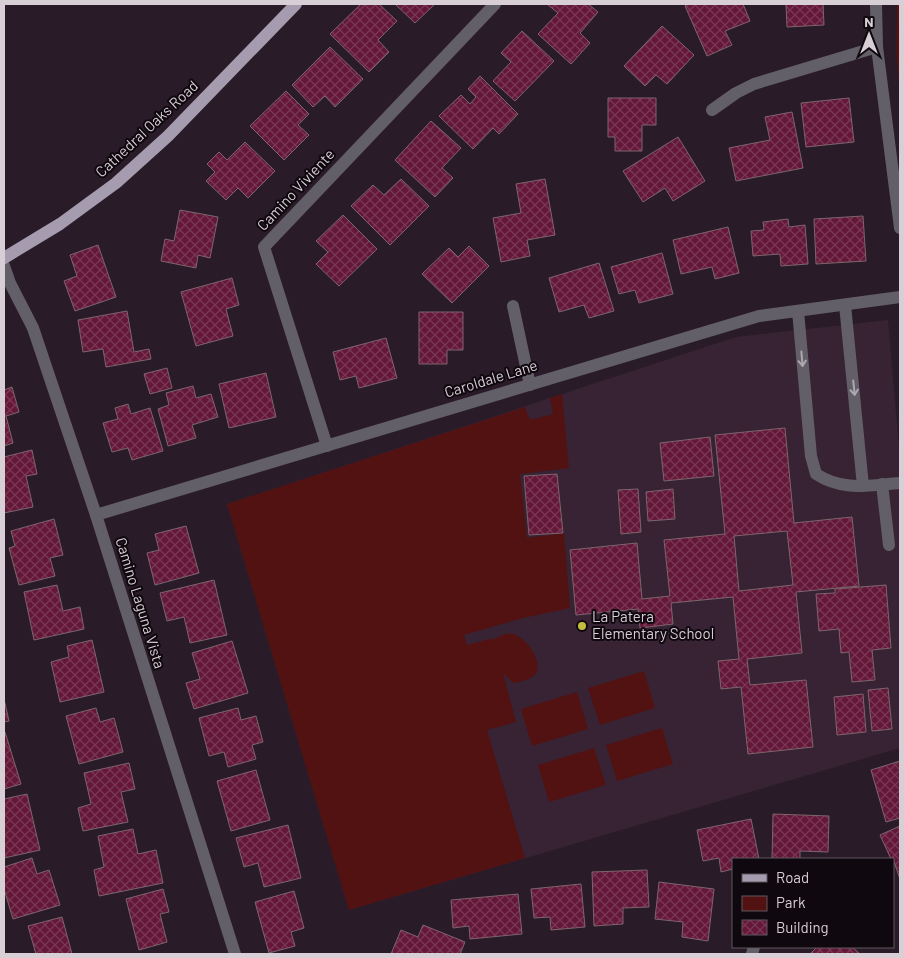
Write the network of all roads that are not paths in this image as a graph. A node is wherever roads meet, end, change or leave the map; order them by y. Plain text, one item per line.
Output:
1 (296, 4) edge
2 (495, 4) edge
3 (876, 4) edge
4 (877, 47) junction
5 (712, 110) dead end
6 (900, 228) edge
7 (4, 258) edge
8 (4, 266) edge
9 (900, 297) edge
10 (845, 304) junction
11 (513, 306) dead end
12 (798, 311) junction
13 (530, 385) junction
14 (327, 446) junction
15 (900, 483) edge
16 (882, 484) junction
17 (863, 486) junction
18 (96, 515) junction
19 (889, 545) dead end
20 (235, 954) edge

1 - 7 main road, Cathedral Oaks Road
2 - 14 street, Camino Viviente
3 - 4 street
4 - 5 street
4 - 6 street
8 - 18 street, Camino Laguna Vista
9 - 10 street, Caroldale Lane
10 - 12 street, Caroldale Lane
10 -> 17 street
11 - 13 street
12 - 13 street, Caroldale Lane
12 -> 17 street
13 - 14 street, Caroldale Lane
14 - 18 street, Caroldale Lane
15 - 16 street
16 - 17 street
16 - 19 street
18 - 20 street, Camino Laguna Vista

